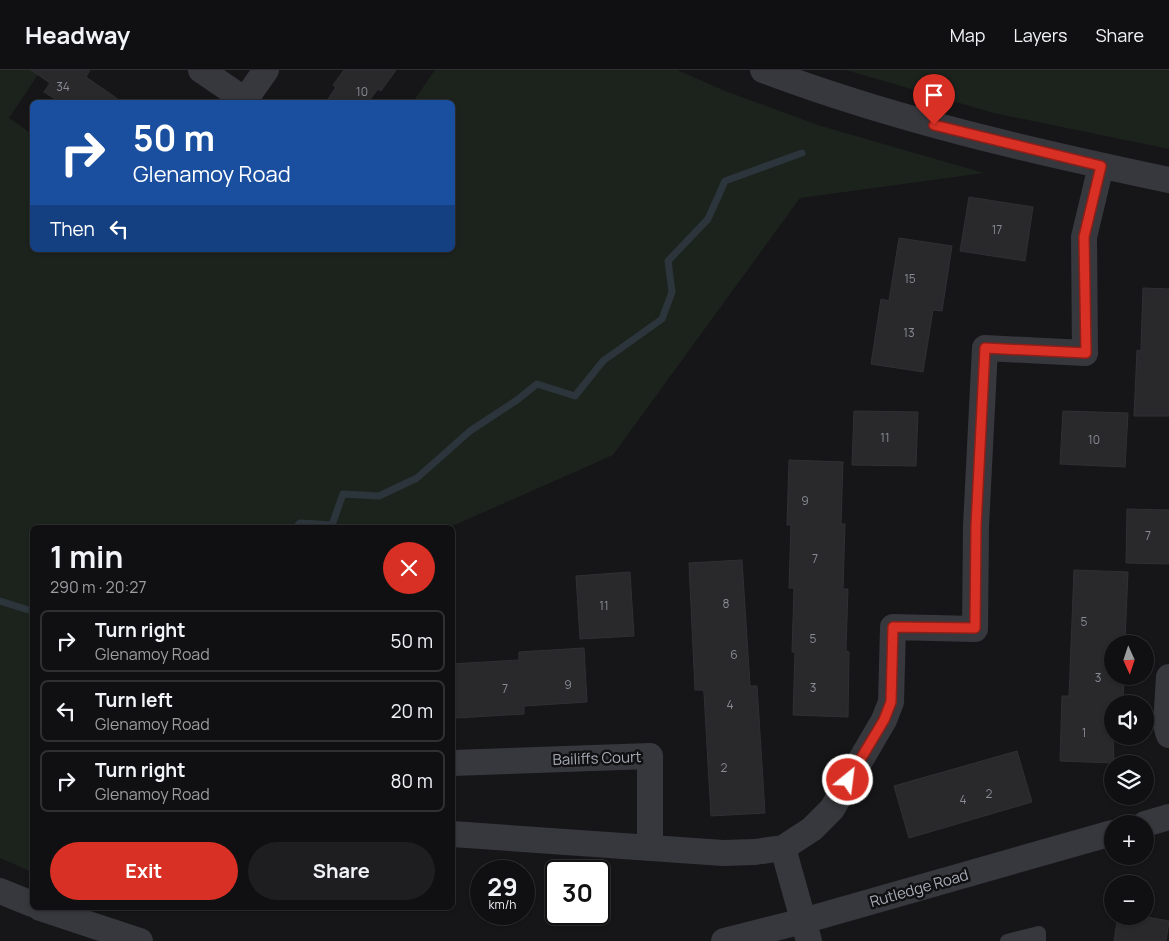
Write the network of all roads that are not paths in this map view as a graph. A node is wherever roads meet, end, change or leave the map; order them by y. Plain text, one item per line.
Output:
1 (201, 70) edge
2 (266, 70) edge
3 (763, 70) edge
4 (1101, 166) junction
5 (1169, 180) edge
6 (1169, 677) edge
7 (1169, 735) edge
8 (455, 763) edge
9 (1169, 817) edge
10 (1154, 821) edge
11 (455, 834) edge
12 (1104, 836) edge
13 (650, 848) junction
14 (784, 848) junction
15 (0, 891) edge
16 (30, 903) edge
17 (46, 910) edge
18 (806, 931) edge
19 (140, 941) edge
20 (724, 941) edge
21 (1007, 941) edge
22 (1038, 941) edge

1 - 2 street
3 - 4 street
4 - 5 street
4 - 14 street
6 - 7 street
8 - 13 street, Bailiffs Court
9 - 10 street
11 - 13 street
12 - 18 street, Rutledge Road
13 - 14 street
14 - 18 street
15 - 16 street
17 - 19 street
18 - 20 street, Rutledge Road
21 - 22 lane

